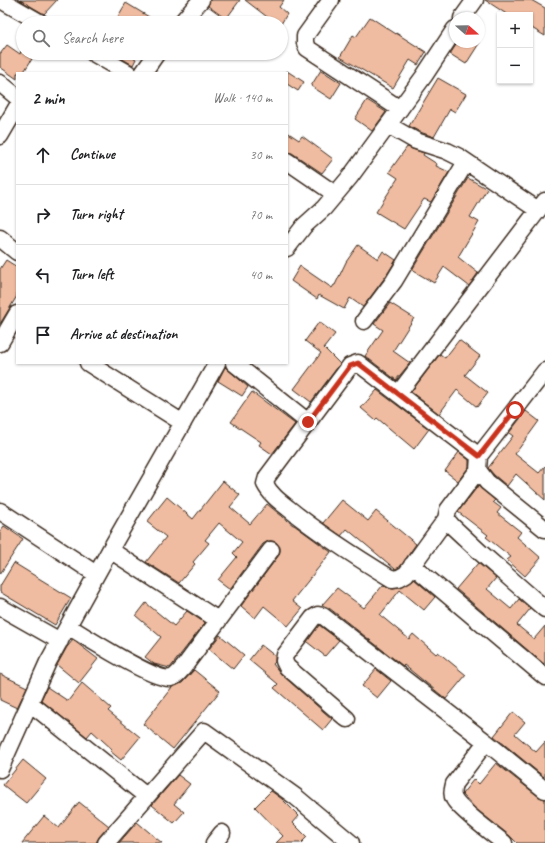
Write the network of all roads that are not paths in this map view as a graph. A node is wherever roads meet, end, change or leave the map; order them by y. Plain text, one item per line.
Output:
1 (1, 0) edge
2 (200, 0) edge
3 (330, 0) edge
4 (474, 0) edge
5 (466, 12) edge
6 (29, 16) edge
7 (187, 16) edge
8 (449, 38) edge
9 (105, 60) edge
10 (152, 60) edge
11 (126, 72) edge
12 (144, 72) edge
13 (0, 83) edge
14 (16, 95) edge
15 (16, 109) edge
16 (400, 109) junction
17 (388, 125) junction
18 (0, 136) edge
19 (288, 162) edge
20 (466, 162) junction
21 (336, 194) junction
22 (542, 205) edge
23 (0, 238) edge
24 (288, 247) edge
25 (16, 251) edge
26 (16, 316) edge
27 (364, 321) dead end
28 (0, 343) edge
29 (90, 364) edge
30 (216, 364) edge
31 (235, 364) edge
32 (545, 371) edge
33 (398, 394) junction
34 (308, 422) junction
35 (183, 423) junction
36 (478, 463) junction
37 (0, 511) edge
38 (446, 519) junction
39 (545, 529) edge
40 (110, 550) junction
41 (271, 550) dead end
42 (412, 565) junction
43 (96, 574) junction
44 (545, 608) edge
45 (1, 612) edge
46 (218, 620) junction
47 (68, 626) junction
48 (60, 642) junction
49 (545, 677) edge
50 (30, 703) junction
51 (347, 719) dead end
52 (486, 742) junction
53 (1, 765) edge
54 (545, 790) edge
55 (146, 796) junction
56 (344, 841) edge
57 (106, 843) edge
58 (504, 843) edge

1 - 6 street
2 - 7 street
3 - 16 street
4 - 5 street
8 - 16 street
9 - 11 street
10 - 12 street
13 - 14 street
15 - 18 street
16 - 17 street
17 - 20 street
17 - 21 street
19 - 21 street
20 - 22 street
20 - 27 street
21 - 24 street
22 - 33 street
23 - 25 street
26 - 28 street
29 - 35 street
30 - 35 street
31 - 34 street
32 - 36 street
33 - 34 street
33 - 36 street
34 - 42 street
35 - 40 street
36 - 38 street
36 - 39 street
37 - 43 street
38 - 42 street
38 - 44 street
40 - 43 street
40 - 46 street
41 - 46 street
42 - 49 street
43 - 47 street
45 - 48 street
46 - 47 street
47 - 48 street
48 - 50 street
50 - 53 street
50 - 55 street
51 - 52 street
52 - 54 street
52 - 58 street
55 - 56 street
55 - 57 street

